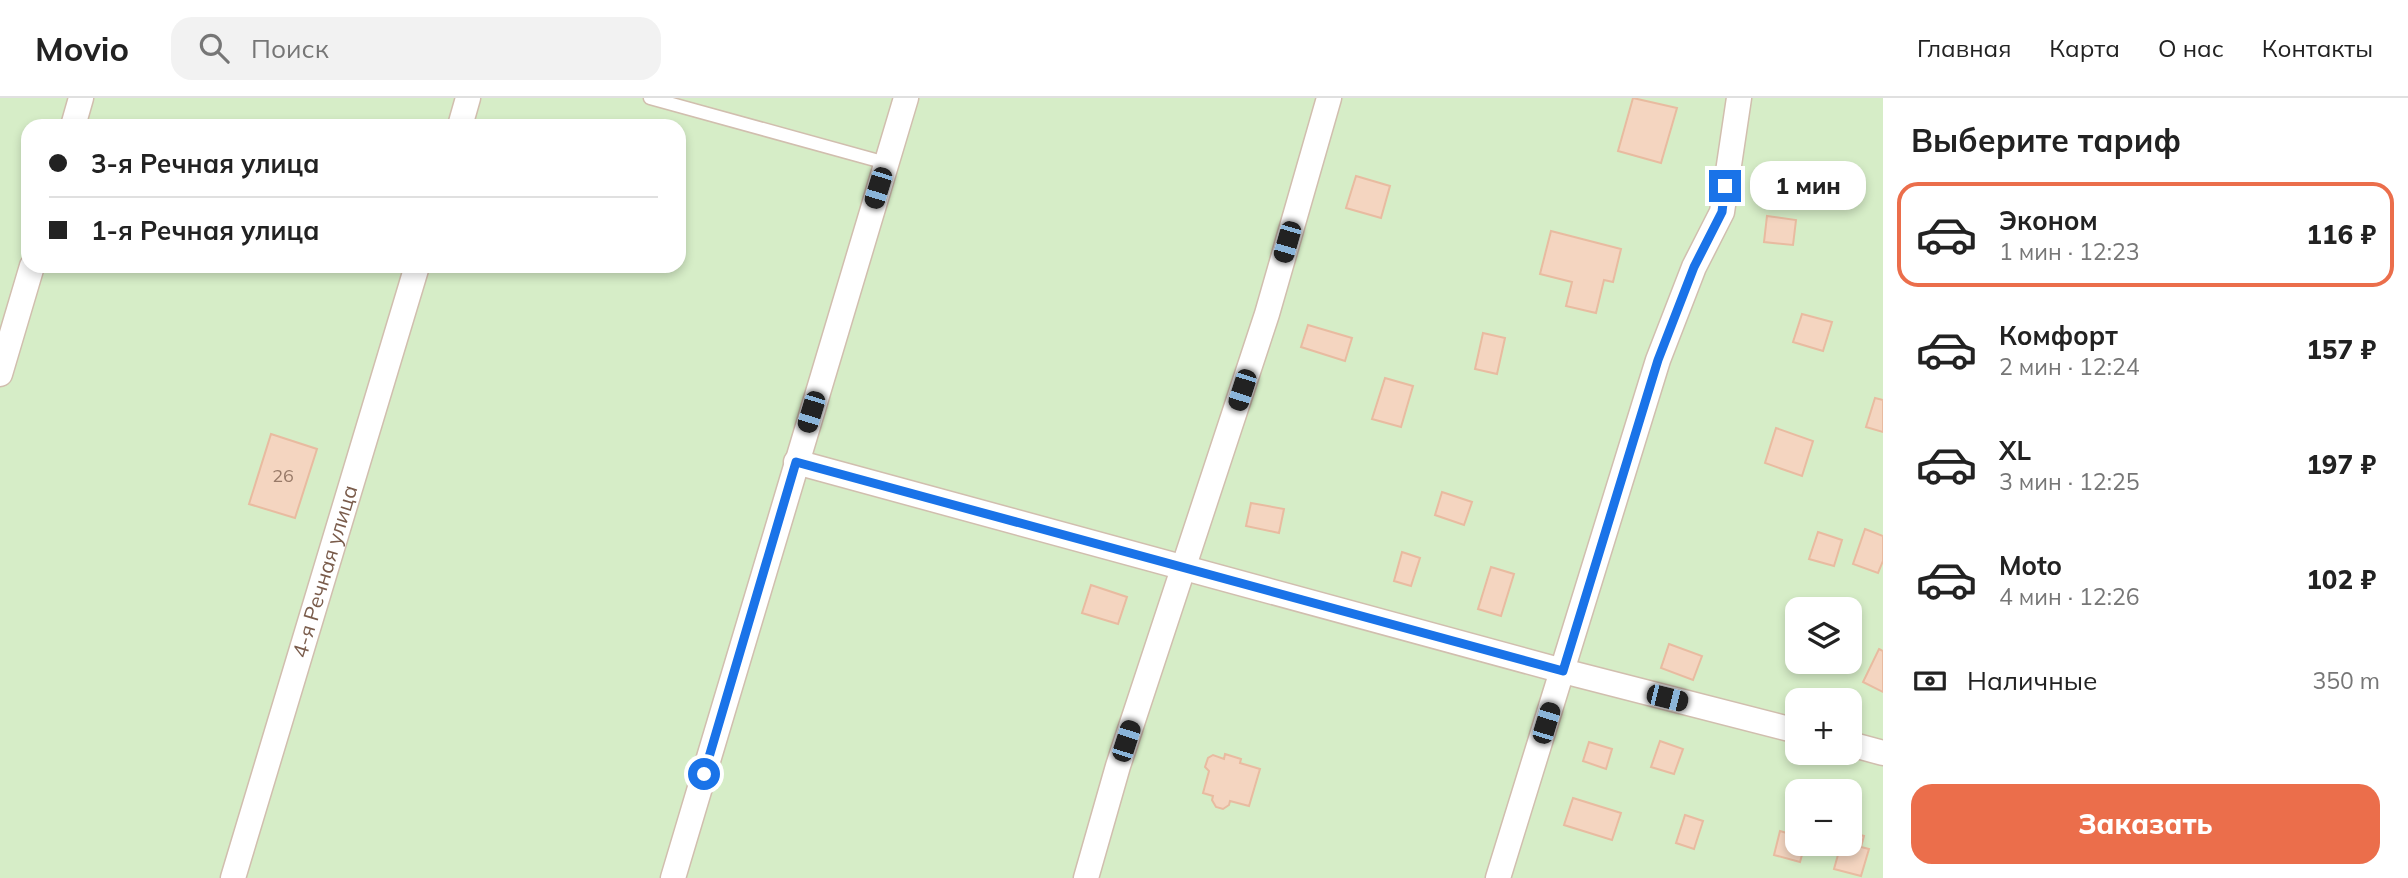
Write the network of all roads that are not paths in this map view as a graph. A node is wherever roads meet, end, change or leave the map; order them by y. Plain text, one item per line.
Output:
1 (81, 98) edge
2 (468, 98) edge
3 (650, 98) edge
4 (906, 98) edge
5 (1329, 98) edge
6 (1739, 98) edge
7 (75, 119) edge
8 (462, 119) edge
9 (886, 163) junction
10 (30, 273) edge
11 (415, 273) edge
12 (0, 374) edge
13 (796, 462) junction
14 (1183, 568) junction
15 (1563, 671) junction
16 (1785, 728) edge
17 (1862, 747) edge
18 (1883, 753) edge
19 (233, 878) edge
20 (673, 878) edge
21 (1086, 878) edge
22 (1498, 878) edge

1 - 7 street
2 - 8 street
3 - 9 lane
4 - 9 street
5 - 14 street
6 - 15 street
9 - 13 street
10 - 12 street
11 - 19 street, 4-я Речная улица
13 - 14 street
13 - 20 street
14 - 15 street
14 - 21 street
15 - 16 street
15 - 22 street
17 - 18 street

